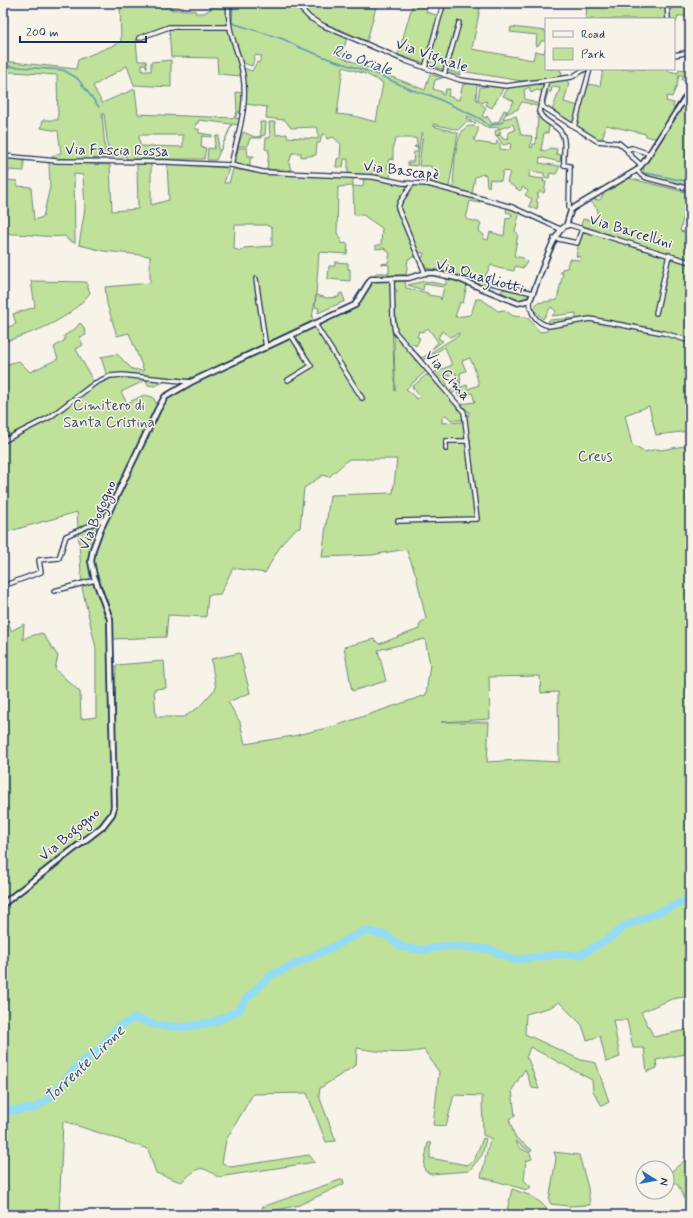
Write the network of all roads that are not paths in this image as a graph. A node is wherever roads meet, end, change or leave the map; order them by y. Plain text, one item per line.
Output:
1 (229, 3) edge
2 (281, 3) edge
3 (300, 3) edge
4 (667, 3) edge
5 (443, 5) dead end
6 (300, 8) junction
7 (668, 18) edge
8 (459, 23) dead end
9 (230, 27) junction
10 (139, 38) dead end
11 (690, 52) edge
12 (675, 55) edge
13 (425, 68) junction
14 (583, 70) edge
15 (590, 70) edge
16 (444, 75) junction
17 (547, 80) junction
18 (690, 90) edge
19 (541, 104) junction
20 (574, 127) junction
21 (627, 150) junction
22 (650, 154) junction
23 (3, 156) edge
24 (232, 165) junction
25 (641, 165) junction
26 (637, 170) junction
27 (412, 184) junction
28 (690, 189) edge
29 (571, 210) junction
30 (566, 226) junction
31 (582, 229) junction
32 (560, 230) junction
33 (554, 238) junction
34 (669, 255) junction
35 (690, 262) edge
36 (425, 273) junction
37 (392, 278) junction
38 (256, 279) dead end
39 (491, 283) dead end
40 (368, 284) joint
41 (534, 294) junction
42 (530, 300) junction
43 (656, 313) dead end
44 (315, 324) junction
45 (291, 335) junction
46 (690, 341) edge
47 (266, 348) junction
48 (288, 380) dead end
49 (191, 382) junction
50 (362, 398) dead end
51 (3, 441) edge
52 (468, 441) junction
53 (446, 449) dead end
54 (107, 517) junction
55 (398, 520) dead end
56 (95, 580) junction
57 (3, 586) edge
58 (54, 591) dead end
59 (3, 904) edge

1 - 9 street
2 - 6 street, Via Vignale
3 - 6 street
4 - 7 street
5 - 13 street
6 - 13 street, Via Vignale
8 - 16 street
9 - 10 street
9 - 24 street
11 - 12 street
13 - 16 street, Via Vignale
14 - 17 street, Via Vignale
15 - 20 street
16 - 17 street, Via Vignale
17 - 19 street
18 - 22 street
19 - 20 street
19 - 29 street
20 - 21 street
21 - 22 street
21 - 25 street
22 - 25 street
23 - 24 street, Via Fascia Rossa
24 - 27 street, Via Bascapè
25 - 26 street
26 - 28 street
26 - 29 street
27 - 32 street, Via Bascapè
27 - 36 street
29 - 30 street
30 - 31 street, Via Barcellini
30 - 32 street, Via Quagliotti
31 - 33 street
31 - 34 street, Via Barcellini
32 - 33 street, Via Quagliotti
33 - 41 street, Via Quagliotti
34 - 35 street, Via Barcellini
34 - 43 street
36 - 37 street, Via Quagliotti
36 - 42 street, Via Quagliotti
37 - 40 street, Via Quagliotti
37 - 52 street, Via Cima
38 - 47 street
39 - 41 street
40 - 44 main road, Via Bogogno
41 - 42 street, Via Quagliotti
42 - 46 street
44 - 45 main road, Via Bogogno
44 - 50 street
45 - 47 main road, Via Bogogno
45 - 48 street
47 - 49 main road, Via Bogogno
49 - 51 street
49 - 54 main road, Via Bogogno
52 - 53 street
52 - 55 street, Via Cima
54 - 56 main road, Via Bogogno
54 - 57 street
56 - 58 street
56 - 59 main road, Via Bogogno

